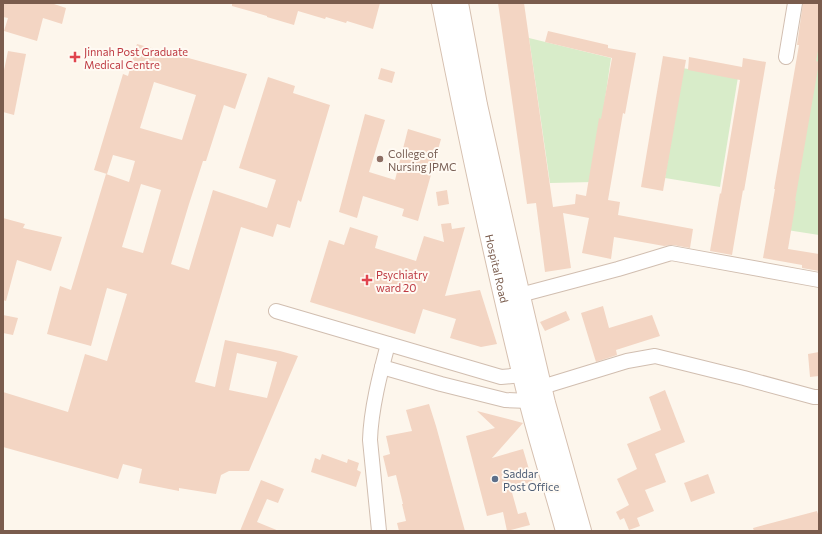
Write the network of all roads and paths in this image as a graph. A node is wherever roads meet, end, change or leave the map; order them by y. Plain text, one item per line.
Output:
1 (442, 3) edge
2 (458, 3) edge
3 (795, 3) edge
4 (786, 57) dead end
5 (819, 280) edge
6 (520, 295) junction
7 (276, 311) dead end
8 (388, 344) junction
9 (382, 367) junction
10 (524, 375) junction
11 (536, 394) junction
12 (819, 396) edge
13 (379, 531) edge
14 (566, 531) edge
15 (581, 531) edge

1 - 10 main road, Hospital Road
2 - 6 main road, Hospital Road
3 - 4 street
5 - 6 street
6 - 11 main road, Hospital Road
7 - 8 street
8 - 9 street
8 - 10 street
9 - 11 street
9 - 13 street
10 - 11 main road, Hospital Road
11 - 12 street
11 - 14 main road, Hospital Road
11 - 15 main road, Hospital Road

